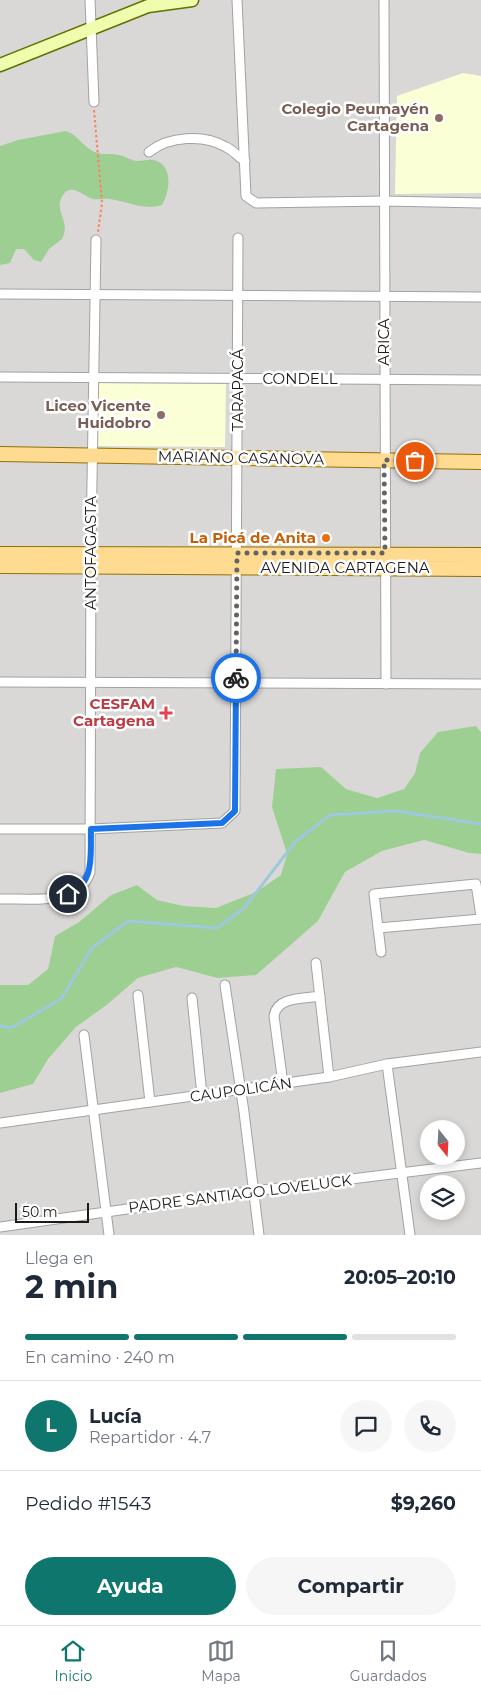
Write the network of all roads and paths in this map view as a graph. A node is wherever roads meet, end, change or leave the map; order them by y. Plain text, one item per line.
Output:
1 (90, 0) edge
2 (192, 0) edge
3 (237, 0) edge
4 (384, 0) edge
5 (91, 28) junction
6 (0, 65) edge
7 (94, 102) joint
8 (149, 152) dead end
9 (245, 161) junction
10 (384, 201) junction
11 (481, 203) edge
12 (238, 238) dead end
13 (96, 240) joint
14 (0, 294) edge
15 (94, 294) junction
16 (238, 295) junction
17 (384, 296) junction
18 (481, 297) edge
19 (0, 377) edge
20 (93, 378) junction
21 (238, 379) junction
22 (384, 380) junction
23 (481, 380) edge
24 (0, 454) edge
25 (92, 456) junction
26 (237, 458) junction
27 (384, 460) junction
28 (481, 462) edge
29 (237, 553) junction
30 (385, 553) junction
31 (0, 554) edge
32 (481, 555) edge
33 (91, 560) junction
34 (0, 566) edge
35 (237, 567) junction
36 (385, 569) junction
37 (481, 569) edge
38 (0, 682) edge
39 (90, 682) junction
40 (236, 683) junction
41 (386, 684) junction
42 (481, 684) edge
43 (0, 829) edge
44 (91, 829) junction
45 (0, 898) edge
46 (481, 918) edge
47 (378, 928) junction
48 (381, 952) dead end
49 (316, 963) dead end
50 (225, 985) dead end
51 (138, 996) dead end
52 (320, 996) junction
53 (192, 998) dead end
54 (84, 1035) dead end
55 (481, 1052) edge
56 (387, 1064) junction
57 (329, 1077) junction
58 (283, 1084) junction
59 (241, 1090) junction
60 (202, 1095) junction
61 (150, 1102) junction
62 (94, 1111) junction
63 (0, 1123) edge
64 (481, 1163) edge
65 (402, 1174) junction
66 (254, 1191) junction
67 (106, 1212) junction
68 (0, 1227) edge
69 (108, 1235) edge
70 (259, 1235) edge
71 (410, 1235) edge

1 - 5 street
2 - 5 street
3 - 9 street
4 - 10 street, ARICA
5 - 6 street
5 - 7 street
7 - 13 path
8 - 9 street
9 - 10 street
10 - 11 street
10 - 17 street, ARICA
12 - 16 street, TARAPACÁ
13 - 15 street, ANTOFAGASTA
14 - 15 street
15 - 16 street
15 - 20 street, ANTOFAGASTA
16 - 17 street
16 - 21 street, TARAPACÁ
17 - 18 street
17 - 22 street, ARICA
19 - 20 street, CONDELL
20 - 21 street, CONDELL
20 - 25 street, ANTOFAGASTA
21 - 22 street, CONDELL
21 - 26 street, TARAPACÁ
22 - 23 street, CONDELL
22 - 27 street, ARICA
24 - 25 main road, MARIANO CASANOVA
25 - 26 main road, MARIANO CASANOVA
25 - 33 street, ANTOFAGASTA
26 - 27 main road, MARIANO CASANOVA
26 - 29 street, TARAPACÁ
27 - 28 main road, MARIANO CASANOVA
27 - 30 street, ARICA
29 - 30 main road, AVENIDA CARTAGENA
29 - 33 main road, AVENIDA CARTAGENA
29 - 35 street, TARAPACÁ
30 - 32 main road, AVENIDA CARTAGENA
30 - 36 street, ARICA
31 - 33 main road, AVENIDA CARTAGENA
33 - 34 main road, AVENIDA CARTAGENA
33 - 35 main road, AVENIDA CARTAGENA
33 - 39 street, ANTOFAGASTA
35 - 36 main road, AVENIDA CARTAGENA
35 - 40 street, TARAPACÁ
36 - 37 main road, AVENIDA CARTAGENA
36 - 41 street, ARICA
38 - 39 street
39 - 40 street
39 - 44 street, ANTOFAGASTA
40 - 41 street
40 - 44 street, TARAPACÁ
41 - 42 street
43 - 44 street
44 - 45 street, ANTOFAGASTA
46 - 47 street
46 - 47 street
47 - 48 street
49 - 52 street
50 - 59 street
51 - 61 street
52 - 57 street
52 - 58 street
53 - 60 street
54 - 62 street
55 - 56 street, CAUPOLICÁN
56 - 57 street, CAUPOLICÁN
56 - 65 street
57 - 58 street, CAUPOLICÁN
58 - 59 street, CAUPOLICÁN
59 - 60 street, CAUPOLICÁN
59 - 66 street
60 - 61 street, CAUPOLICÁN
61 - 62 street, CAUPOLICÁN
62 - 63 street, CAUPOLICÁN
62 - 67 street
64 - 65 street, PADRE SANTIAGO LOVELUCK
65 - 66 street, PADRE SANTIAGO LOVELUCK
65 - 71 street
66 - 67 street, PADRE SANTIAGO LOVELUCK
66 - 70 street
67 - 68 street, PADRE SANTIAGO LOVELUCK
67 - 69 street

